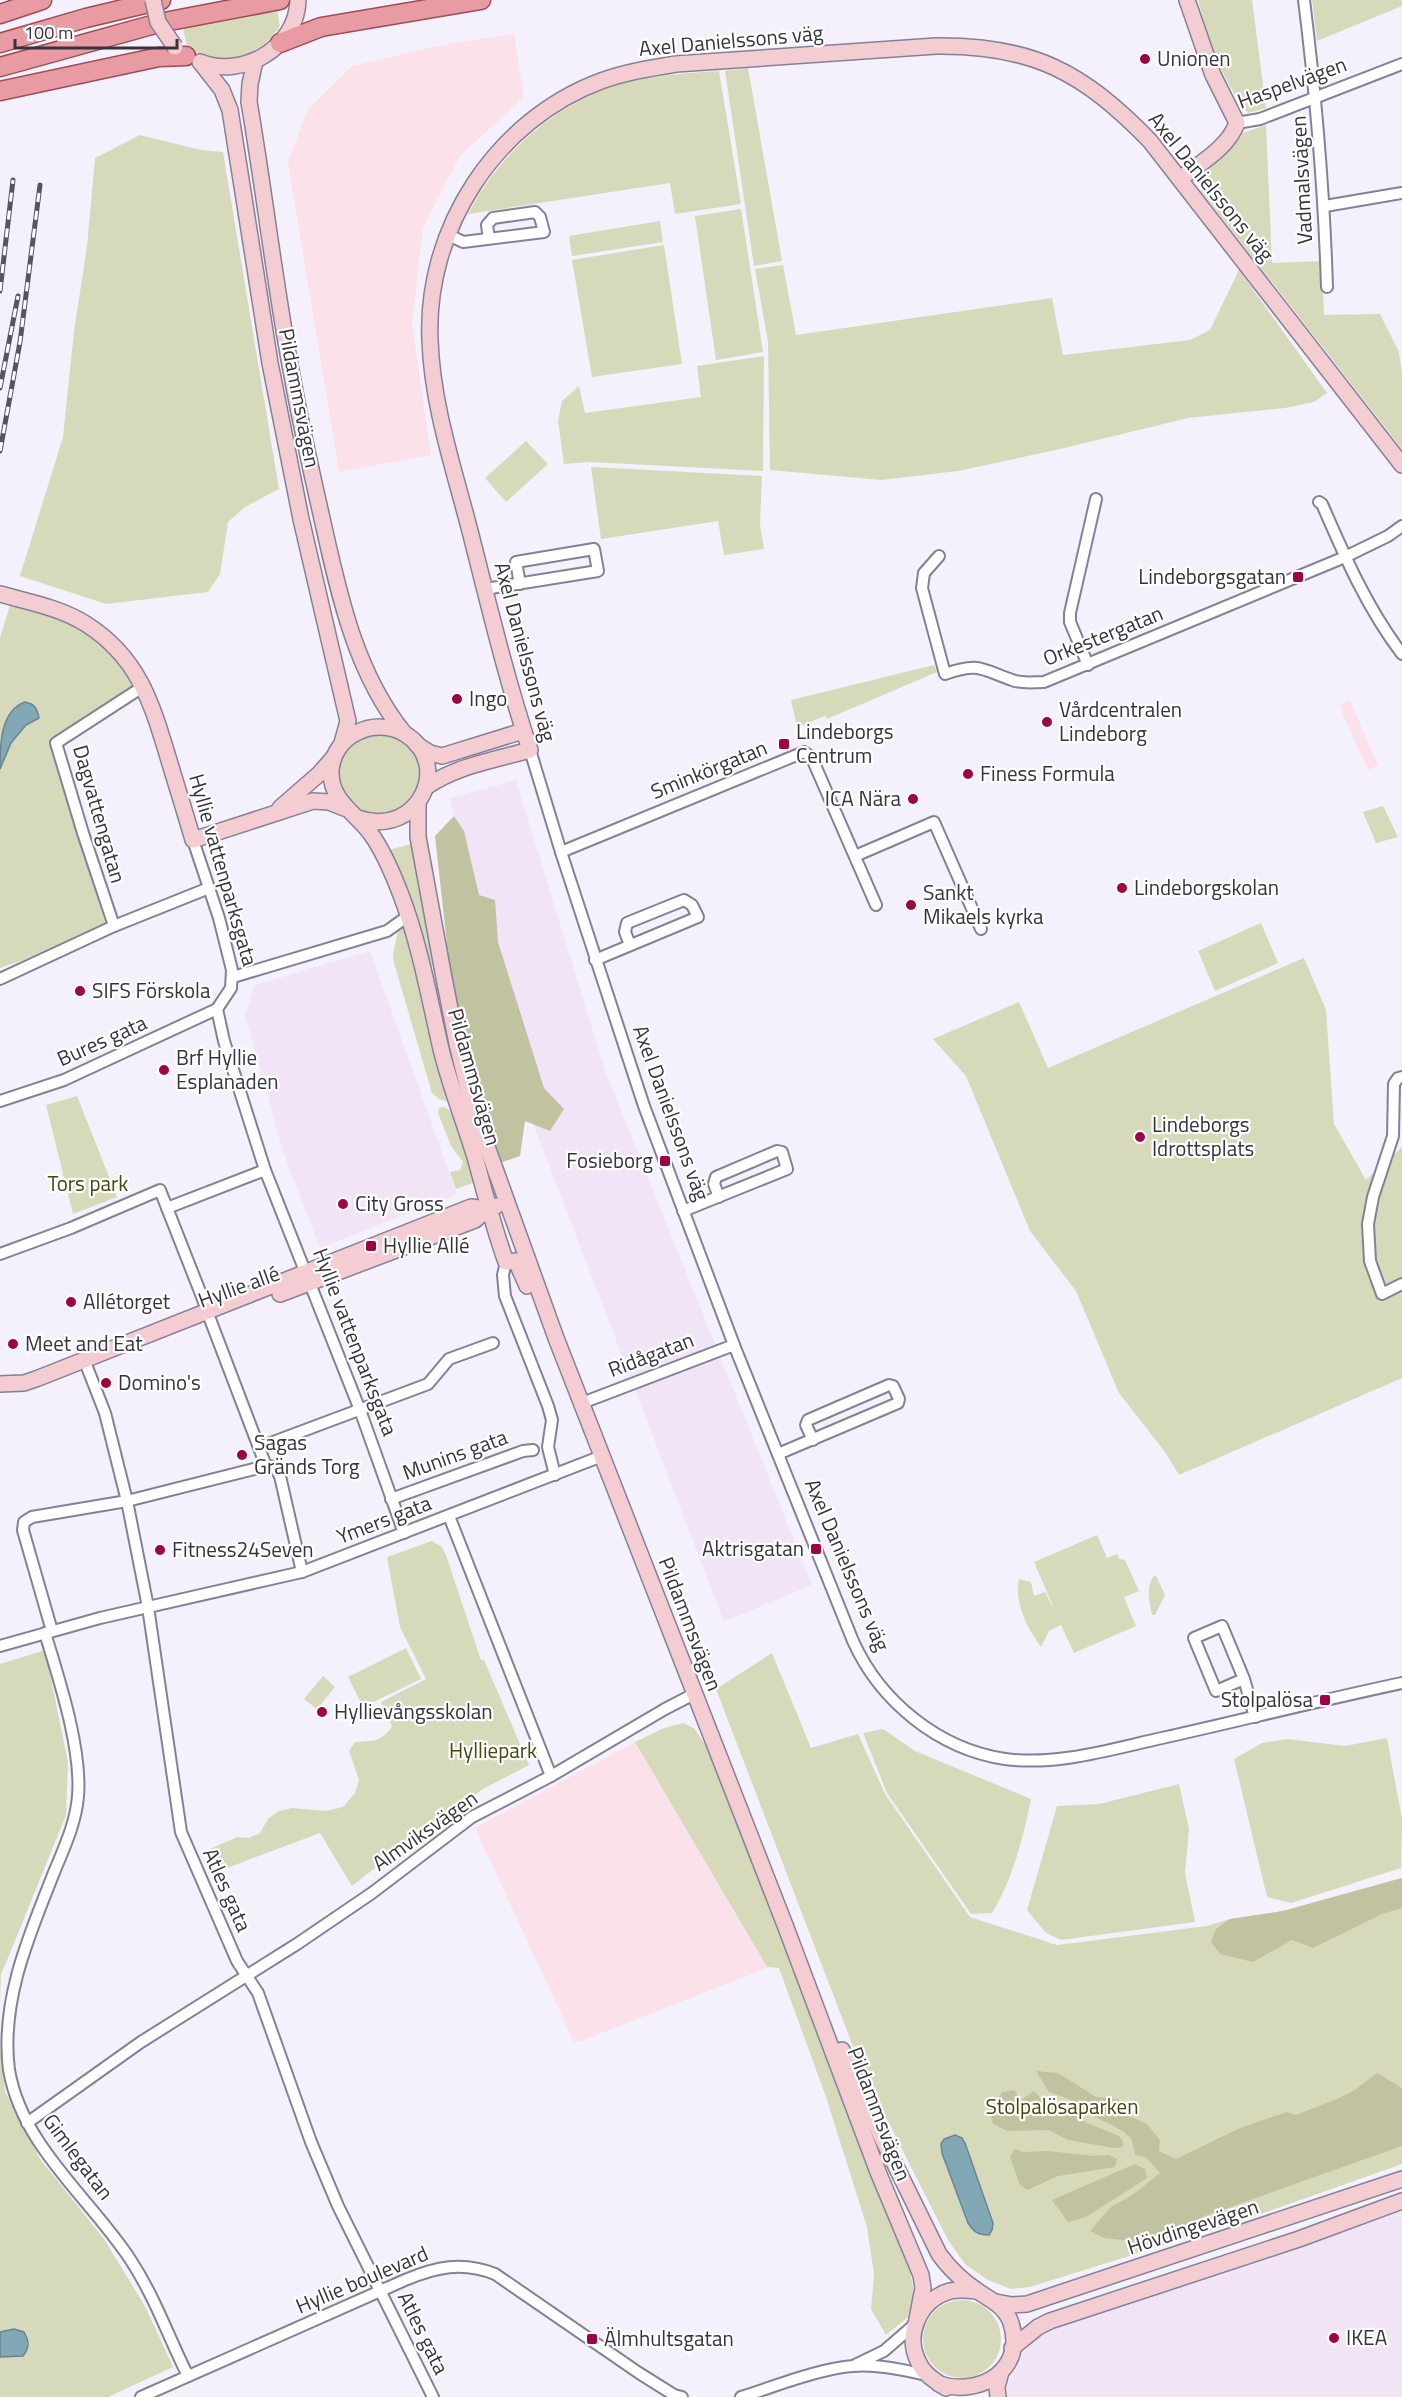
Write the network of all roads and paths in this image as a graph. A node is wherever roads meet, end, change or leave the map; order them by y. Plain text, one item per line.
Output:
1 (42, 0) edge
2 (153, 0) edge
3 (161, 0) edge
4 (280, 0) edge
5 (298, 0) edge
6 (481, 0) edge
7 (1187, 0) edge
8 (1304, 0) edge
9 (0, 14) edge
10 (283, 38) junction
11 (0, 43) edge
12 (187, 55) junction
13 (255, 61) junction
14 (1402, 64) edge
15 (0, 68) edge
16 (0, 91) edge
17 (1317, 98) junction
18 (1237, 123) junction
19 (1180, 179) junction
20 (1402, 193) edge
21 (1324, 206) junction
22 (447, 234) junction
23 (489, 239) junction
24 (1327, 287) dead end
25 (1402, 465) edge
26 (1096, 500) dead end
27 (1319, 502) dead end
28 (1402, 526) edge
29 (939, 556) dead end
30 (1345, 557) junction
31 (520, 584) junction
32 (485, 589) junction
33 (0, 594) edge
34 (1402, 654) edge
35 (1088, 665) junction
36 (144, 686) junction
37 (523, 731) junction
38 (405, 734) junction
39 (417, 745) junction
40 (530, 750) junction
41 (338, 751) junction
42 (426, 788) junction
43 (417, 804) junction
44 (344, 808) junction
45 (274, 813) junction
46 (358, 818) junction
47 (193, 840) junction
48 (561, 852) junction
49 (854, 853) junction
50 (209, 888) junction
51 (876, 905) dead end
52 (408, 916) junction
53 (114, 926) junction
54 (981, 929) dead end
55 (630, 945) junction
56 (596, 960) junction
57 (233, 977) junction
58 (0, 979) edge
59 (217, 1009) junction
60 (1402, 1077) edge
61 (0, 1101) edge
62 (1398, 1129) edge
63 (265, 1170) junction
64 (719, 1197) junction
65 (507, 1203) junction
66 (167, 1208) junction
67 (487, 1209) junction
68 (683, 1211) junction
69 (0, 1254) edge
70 (506, 1262) junction
71 (307, 1279) junction
72 (1402, 1284) edge
73 (209, 1315) junction
74 (556, 1338) junction
75 (493, 1343) dead end
76 (734, 1344) junction
77 (87, 1367) junction
78 (0, 1384) edge
79 (0, 1392) edge
80 (582, 1403) junction
81 (360, 1410) junction
82 (813, 1440) junction
83 (260, 1447) junction
84 (533, 1450) dead end
85 (778, 1454) junction
86 (602, 1456) junction
87 (266, 1466) junction
88 (555, 1474) junction
89 (392, 1498) junction
90 (127, 1501) junction
91 (449, 1516) junction
92 (404, 1533) junction
93 (302, 1572) junction
94 (148, 1607) junction
95 (48, 1632) junction
96 (0, 1646) edge
97 (1244, 1679) junction
98 (1402, 1683) edge
99 (694, 1694) junction
100 (1255, 1717) junction
101 (551, 1776) junction
102 (784, 1925) junction
103 (247, 1976) junction
104 (27, 2123) junction
105 (1402, 2179) edge
106 (1402, 2201) edge
107 (381, 2291) junction
108 (977, 2292) junction
109 (996, 2302) junction
110 (916, 2322) junction
111 (1012, 2348) junction
112 (853, 2366) junction
113 (1001, 2372) junction
114 (188, 2376) junction
115 (933, 2379) junction
116 (141, 2397) edge
117 (433, 2397) edge
118 (682, 2397) edge
119 (741, 2397) edge
120 (957, 2397) edge
121 (998, 2397) edge

1 - 9 main road
2 - 12 main road, Pildammsvägen, bridge
3 - 11 main road
4 - 15 main road
5 - 10 main road
6 - 10 main road
7 - 18 main road
8 - 17 street, Vadmalsvägen
10 - 13 main road
12 - 13 main road
12 - 16 main road
12 - 41 main road, Pildammsvägen
13 - 38 main road, Pildammsvägen
14 - 17 street, Haspelvägen
17 - 18 street, Haspelvägen
17 - 21 street, Vadmalsvägen
18 - 19 main road, Haspelvägen
19 - 22 main road, Axel Danielssons väg
19 - 25 main road, Axel Danielssons väg
20 - 21 street
21 - 24 street, Vadmalsvägen
22 - 23 street
22 - 32 main road, Axel Danielssons väg
23 - 23 street
26 - 35 street
27 - 30 street
28 - 30 street, Orkestergatan
29 - 35 street, Orkestergatan
30 - 34 street
30 - 35 street, Orkestergatan
31 - 31 street
31 - 32 street
32 - 37 main road, Axel Danielssons väg
33 - 36 main road, Hyllie vattenparksgata
36 - 47 main road, Hyllie vattenparksgata
36 - 53 street, Dagvattengatan
37 - 39 main road
37 - 40 main road, Axel Danielssons väg
38 - 39 main road, Pildammsvägen
38 - 41 main road, Pildammsvägen
39 - 42 main road, Pildammsvägen
40 - 42 main road
40 - 48 street, Axel Danielssons väg
41 - 44 main road, Pildammsvägen
41 - 45 main road
42 - 43 main road, Pildammsvägen
43 - 46 main road, Pildammsvägen
43 - 65 main road, Pildammsvägen
44 - 45 main road
44 - 46 main road, Pildammsvägen
45 - 47 main road
46 - 52 main road, Pildammsvägen
47 - 50 street, Hyllie vattenparksgata
48 - 49 street, Sminkörgatan
48 - 56 street, Axel Danielssons väg
49 - 51 street
49 - 54 street
50 - 53 street
50 - 57 street, Hyllie vattenparksgata
52 - 57 street
52 - 67 main road, Pildammsvägen
53 - 58 street
55 - 55 street
55 - 56 street
56 - 68 street, Axel Danielssons väg
57 - 59 street, Hyllie vattenparksgata
59 - 61 street, Bures gata
59 - 63 street, Hyllie vattenparksgata
60 - 62 street
62 - 72 street
63 - 66 street
63 - 71 street, Hyllie vattenparksgata
64 - 64 street
64 - 68 street
65 - 67 main road, Hyllie allé
65 - 74 main road, Pildammsvägen
66 - 69 street
66 - 73 street
67 - 70 main road, Pildammsvägen
67 - 71 main road, Hyllie allé
68 - 76 street, Axel Danielssons väg
70 - 74 main road, Pildammsvägen
70 - 88 street
71 - 73 main road, Hyllie allé
71 - 81 street, Hyllie vattenparksgata
73 - 77 main road, Hyllie allé
73 - 78 main road, Hyllie allé
73 - 83 street
74 - 80 main road, Pildammsvägen
75 - 81 street
76 - 80 street, Ridågatan
76 - 85 street, Axel Danielssons väg
77 - 79 main road, Hyllie allé
77 - 90 street, Atles gata
80 - 86 main road, Pildammsvägen
81 - 83 street
81 - 89 street, Hyllie vattenparksgata
82 - 82 street
82 - 85 street
83 - 87 street
84 - 89 street, Munins gata
85 - 100 street, Axel Danielssons väg
86 - 88 street, Ymers gata
86 - 99 main road, Pildammsvägen
87 - 90 street
87 - 93 street
88 - 91 street, Ymers gata
89 - 92 street, Hyllie vattenparksgata
90 - 94 street, Atles gata
90 - 95 street, Gimlegatan
91 - 92 street, Ymers gata
91 - 101 street
92 - 93 street, Ymers gata
93 - 94 street, Ymers gata
94 - 95 street, Ymers gata
94 - 103 street, Atles gata
95 - 96 street, Ymers gata
95 - 104 street, Gimlegatan
97 - 97 street
97 - 100 street
98 - 100 street, Axel Danielssons väg
99 - 101 street, Almviksvägen
99 - 102 main road, Pildammsvägen
101 - 103 street, Almviksvägen
102 - 108 main road, Pildammsvägen
102 - 110 main road, Pildammsvägen
103 - 104 street, Almviksvägen
103 - 107 street, Atles gata
104 - 114 street, Gimlegatan
105 - 109 main road, Hövdingevägen
106 - 111 main road, Hövdingevägen
107 - 114 street, Hyllie boulevard
107 - 117 street, Atles gata
107 - 118 street, Hyllie boulevard
108 - 109 main road, Pildammsvägen
108 - 110 main road
109 - 111 main road
110 - 112 street
110 - 115 main road, Pildammsvägen
111 - 113 main road
112 - 115 street
112 - 119 street
113 - 115 main road
113 - 121 main road
114 - 116 street, Hyllie boulevard
115 - 120 main road, Pildammsvägen

